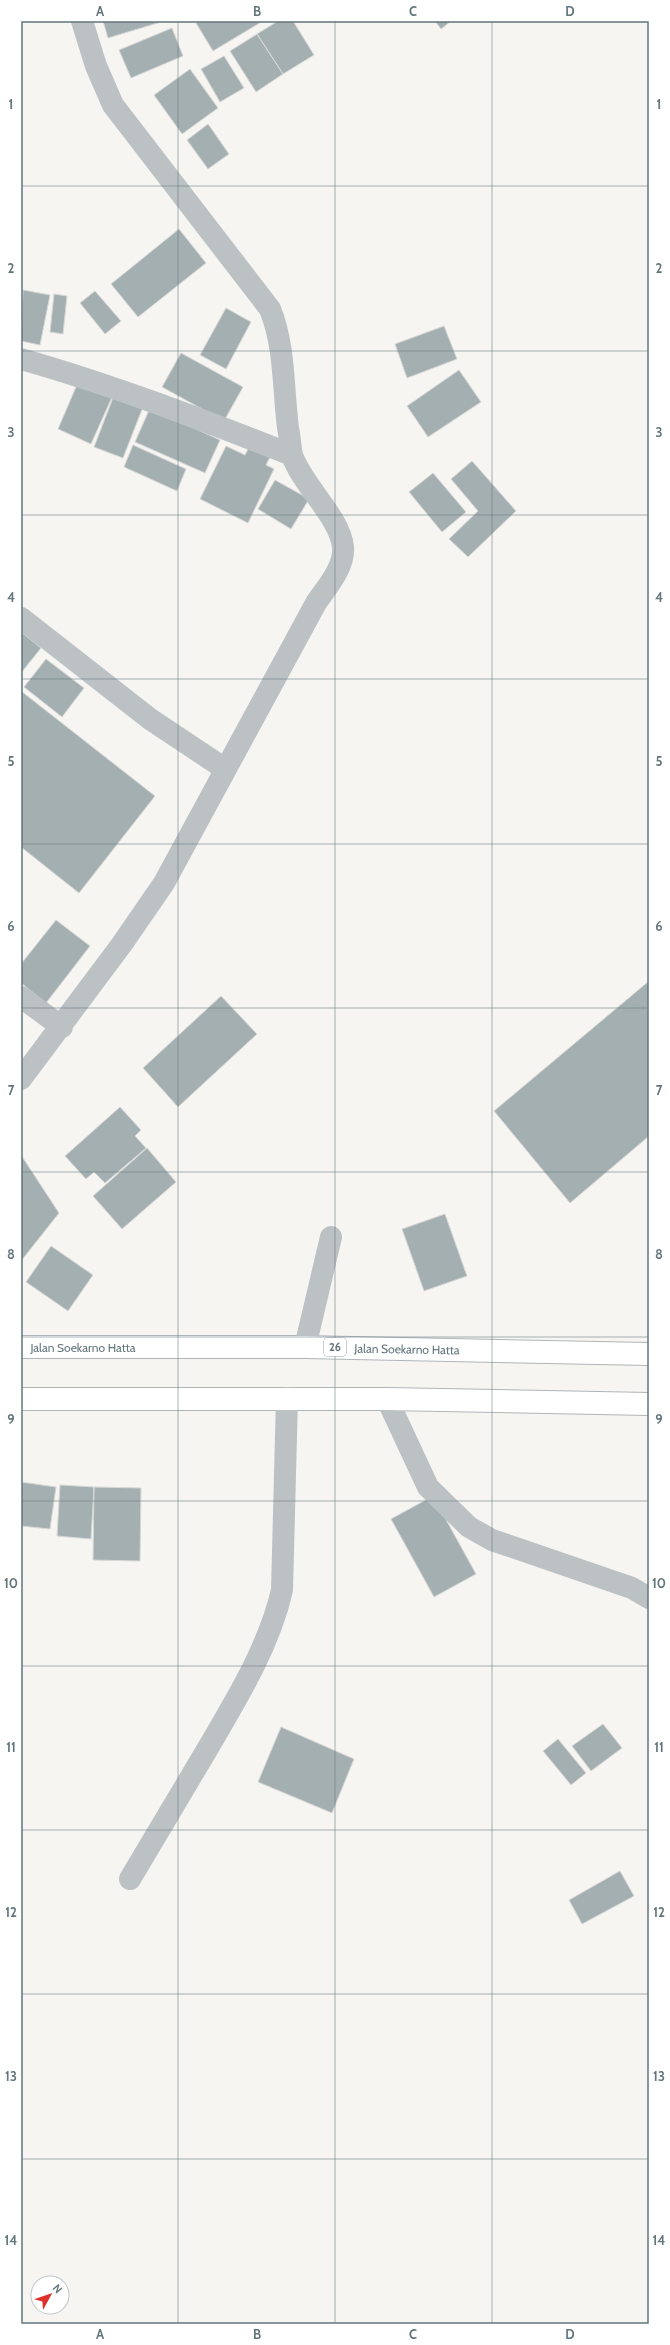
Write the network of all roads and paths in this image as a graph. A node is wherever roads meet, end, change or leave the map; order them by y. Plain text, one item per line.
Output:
1 (82, 21) edge
2 (21, 359) edge
3 (292, 455) junction
4 (21, 618) edge
5 (225, 769) junction
6 (21, 997) edge
7 (62, 1027) junction
8 (21, 1079) edge
9 (331, 1237) dead end
10 (305, 1346) junction
11 (21, 1347) edge
12 (649, 1354) edge
13 (287, 1398) junction
14 (21, 1399) edge
15 (387, 1399) junction
16 (649, 1404) edge
17 (649, 1598) edge
18 (130, 1879) dead end

1 - 3 street
2 - 3 street
3 - 5 street
4 - 5 street
5 - 7 street
6 - 7 street
7 - 8 street
9 - 10 street
10 - 11 highway, Jalan Soekarno Hatta / 26
10 - 12 highway, Jalan Soekarno Hatta / 26
13 - 14 highway
13 - 15 highway
13 - 18 street
15 - 16 highway
15 - 17 street

